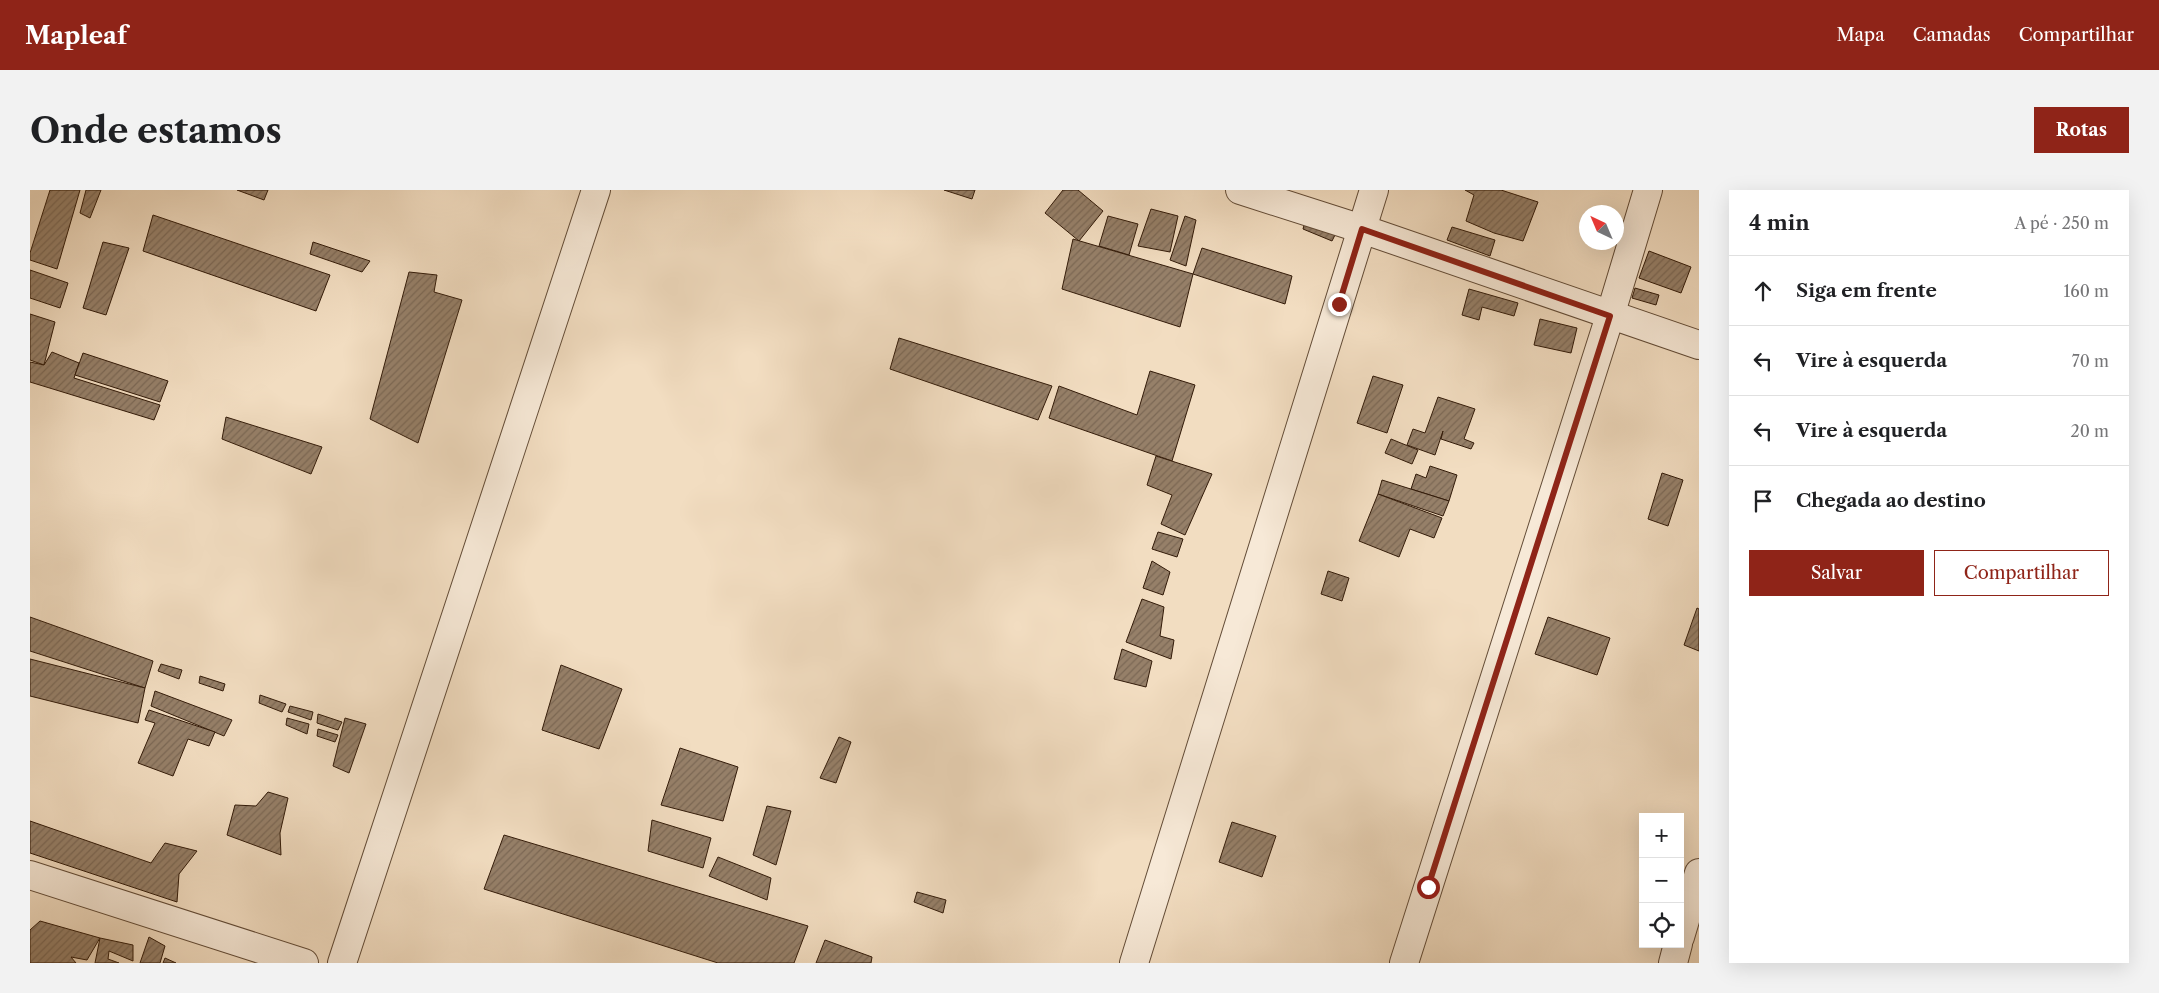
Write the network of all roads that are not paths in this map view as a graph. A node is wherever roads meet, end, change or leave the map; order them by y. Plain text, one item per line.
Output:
1 (596, 190) edge
2 (1240, 190) edge
3 (1374, 190) edge
4 (1648, 190) edge
5 (1362, 229) junction
6 (1610, 316) junction
7 (1699, 345) edge
8 (1699, 873) edge
9 (30, 875) edge
10 (1684, 924) edge
11 (1677, 948) edge
12 (304, 963) edge
13 (342, 963) edge
14 (1134, 963) edge
15 (1404, 963) edge
16 (1673, 963) edge

1 - 13 street
2 - 5 street
3 - 5 street
4 - 6 street
5 - 6 street
5 - 14 street
6 - 7 street
6 - 15 street
8 - 10 street
9 - 12 street
11 - 16 street

